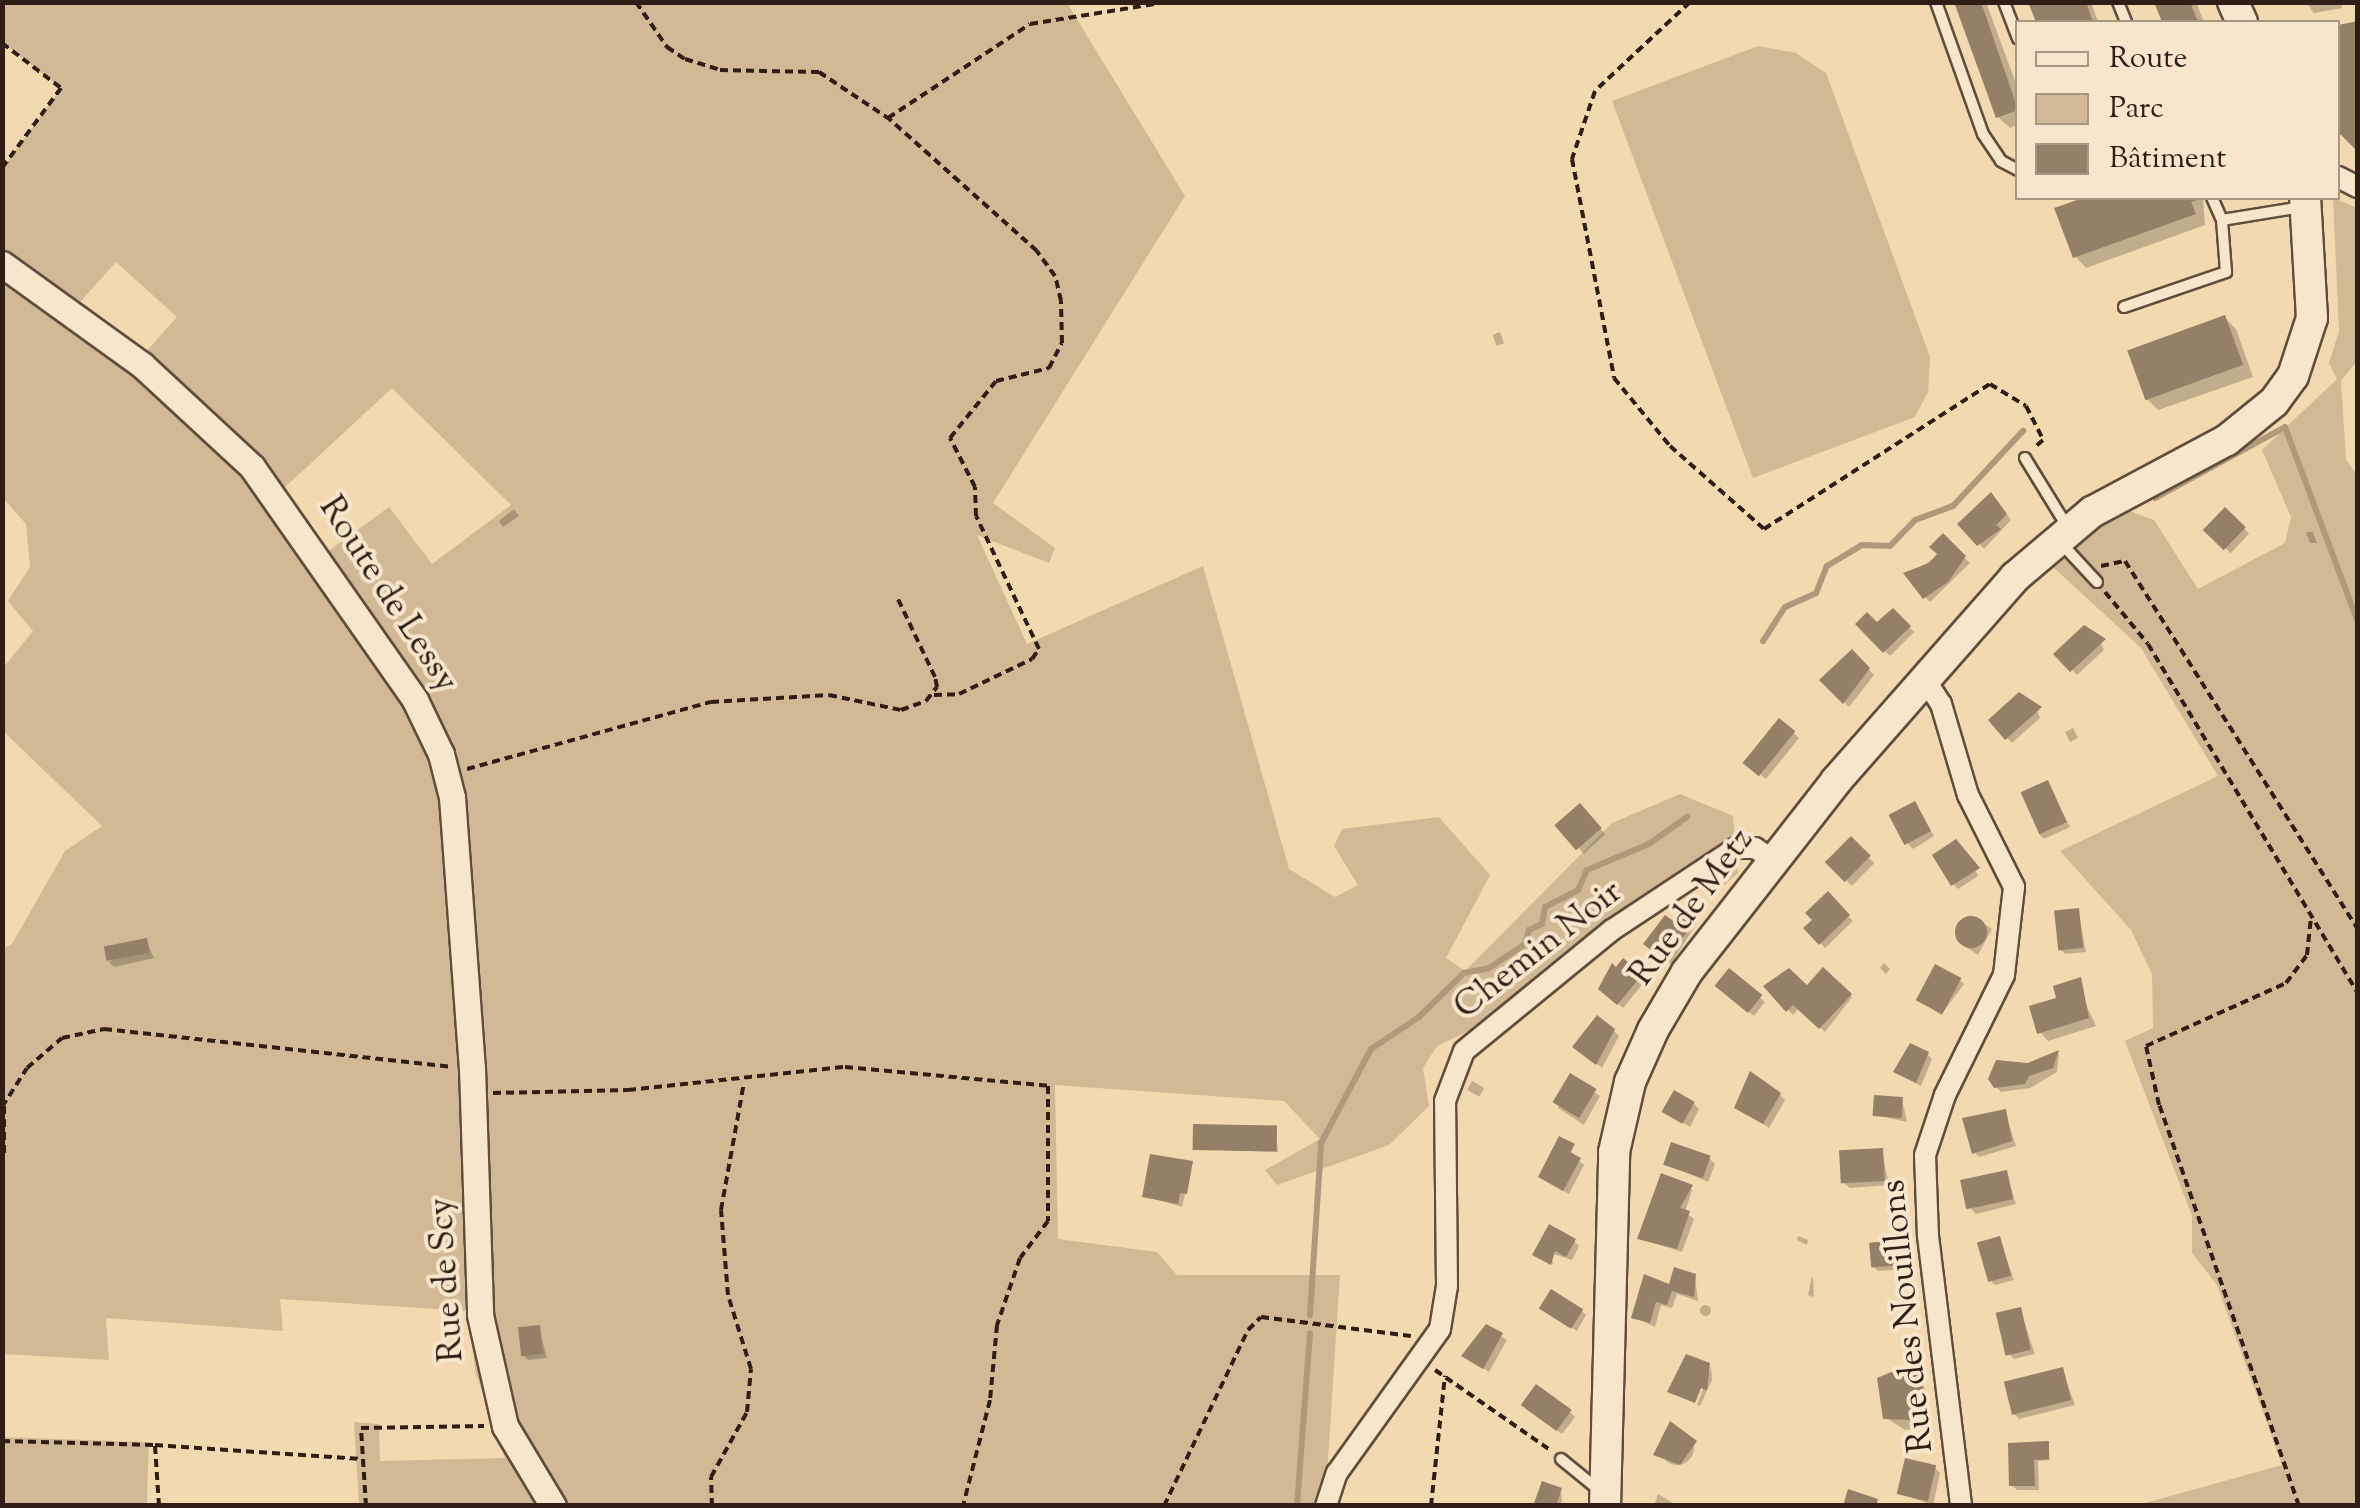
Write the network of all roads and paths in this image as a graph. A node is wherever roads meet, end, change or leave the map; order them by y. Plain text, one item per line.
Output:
1 (636, 2) edge
2 (1168, 2) edge
3 (1690, 2) edge
4 (1936, 2) edge
5 (2004, 2) edge
6 (2015, 30) edge
7 (2, 43) edge
8 (888, 118) junction
9 (2, 168) edge
10 (2015, 168) edge
11 (2213, 200) edge
12 (2306, 202) edge
13 (2222, 220) junction
14 (2, 264) edge
15 (2124, 307) dead end
16 (2024, 458) joint
17 (2063, 534) junction
18 (2086, 570) junction
19 (2097, 582) joint
20 (897, 597) dead end
21 (1924, 678) junction
22 (934, 696) junction
23 (448, 774) junction
24 (1773, 860) junction
25 (2311, 918) junction
26 (2358, 930) edge
27 (2358, 994) edge
28 (473, 1080) junction
29 (744, 1082) junction
30 (3, 1106) edge
31 (4, 1158) edge
32 (1435, 1339) junction
33 (1423, 1362) junction
34 (1444, 1376) junction
35 (505, 1426) junction
36 (2, 1441) edge
37 (155, 1445) junction
38 (362, 1458) junction
39 (1561, 1459) joint
40 (1604, 1500) edge
41 (160, 1506) edge
42 (366, 1506) edge
43 (553, 1506) edge
44 (712, 1506) edge
45 (963, 1506) edge
46 (1164, 1506) edge
47 (1326, 1506) edge
48 (1431, 1506) edge
49 (1961, 1506) edge
50 (2298, 1506) edge

1 - 8 path
2 - 8 path
3 - 16 path
4 - 10 lane
5 - 6 lane
7 - 9 path
8 - 22 path
11 - 13 lane
12 - 13 lane
12 - 17 main road, Rue de Metz
13 - 15 lane
14 - 23 street, Route de Lessy
16 - 17 lane
17 - 18 lane
17 - 21 main road, Rue de Metz
18 - 19 lane
18 - 26 path
19 - 25 path
20 - 22 path
21 - 24 main road, Rue de Metz
21 - 49 street, Rue des Nouillons
22 - 23 path
23 - 28 street, Route de Lessy
24 - 32 street, Chemin Noir
24 - 40 main road, Rue de Metz
25 - 27 path
25 - 50 path
28 - 29 path
28 - 30 path
28 - 35 street, Rue de Scy
29 - 44 path
29 - 45 path
30 - 31 path
32 - 33 street, Chemin Noir
32 - 46 path
33 - 34 path
33 - 47 street, Chemin Noir
34 - 39 path
34 - 48 path
35 - 38 path
35 - 43 street, Rue de Scy
36 - 37 path
37 - 38 path
37 - 41 path
38 - 42 path
39 - 40 lane

